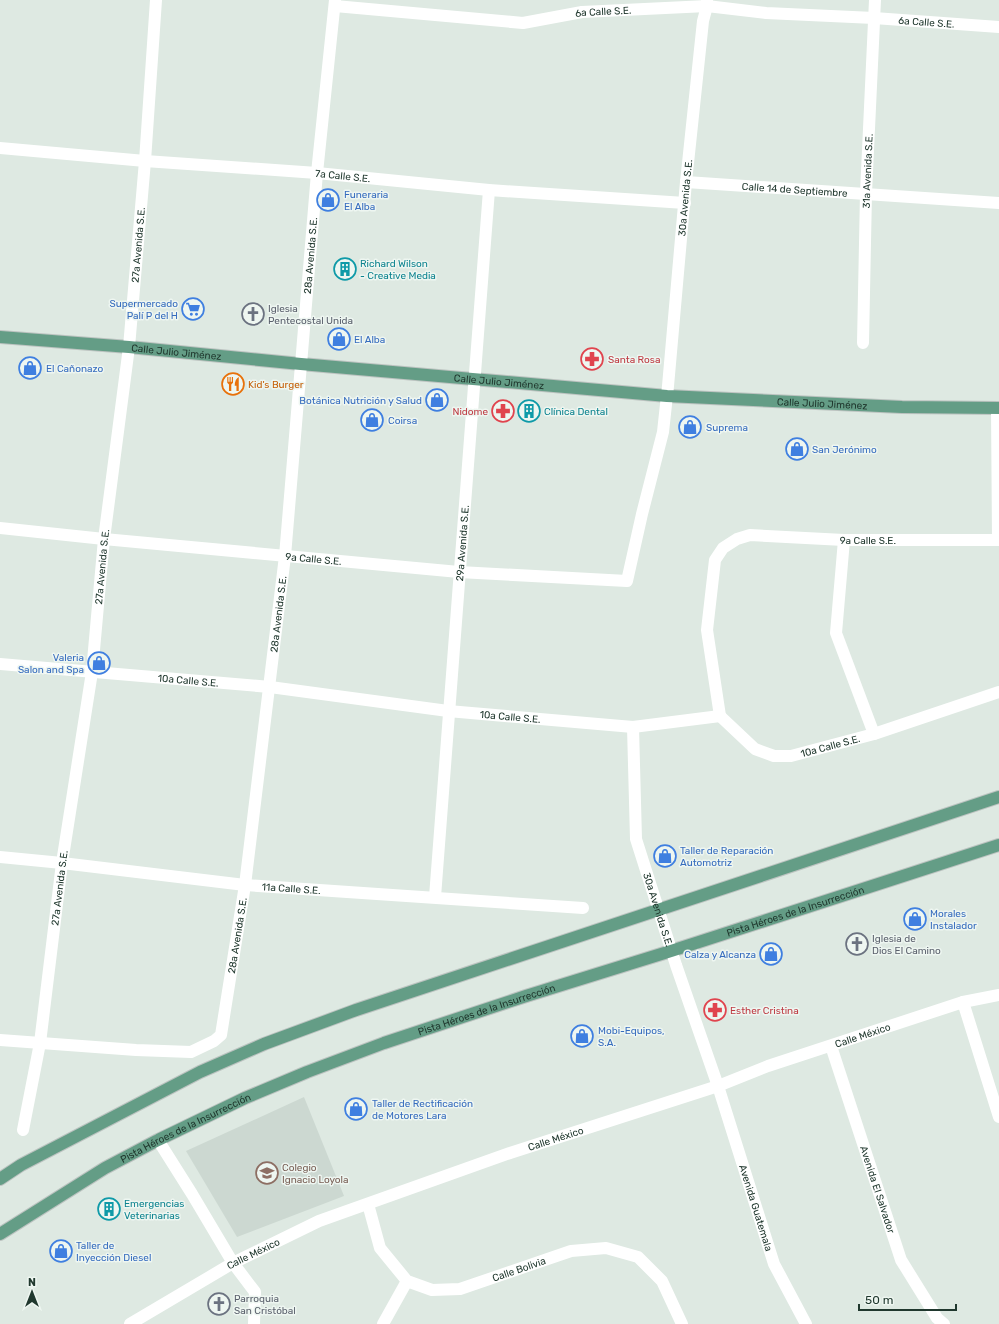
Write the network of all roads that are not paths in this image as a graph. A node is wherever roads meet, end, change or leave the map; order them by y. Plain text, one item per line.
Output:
1 (156, 0) edge
2 (875, 0) edge
3 (335, 3) edge
4 (707, 3) edge
5 (874, 18) junction
6 (999, 27) edge
7 (0, 148) edge
8 (145, 161) junction
9 (317, 173) junction
10 (686, 182) junction
11 (489, 190) junction
12 (866, 193) junction
13 (685, 203) junction
14 (999, 203) edge
15 (0, 337) edge
16 (863, 342) dead end
17 (129, 347) junction
18 (301, 364) junction
19 (474, 380) junction
20 (667, 396) junction
21 (998, 408) edge
22 (0, 528) edge
23 (104, 539) junction
24 (844, 540) junction
25 (999, 540) edge
26 (285, 556) junction
27 (460, 572) junction
28 (627, 580) joint
29 (0, 664) edge
30 (92, 672) junction
31 (270, 687) junction
32 (999, 692) edge
33 (448, 711) junction
34 (720, 716) junction
35 (633, 727) junction
36 (874, 734) junction
37 (999, 797) edge
38 (999, 845) edge
39 (0, 857) edge
40 (62, 863) junction
41 (245, 885) junction
42 (435, 897) junction
43 (583, 908) dead end
44 (658, 910) junction
45 (671, 952) junction
46 (999, 995) edge
47 (963, 1002) junction
48 (0, 1040) edge
49 (40, 1043) junction
50 (832, 1046) junction
51 (718, 1086) junction
52 (999, 1118) edge
53 (23, 1130) dead end
54 (158, 1140) junction
55 (0, 1179) edge
56 (368, 1204) junction
57 (0, 1234) edge
58 (233, 1263) junction
59 (407, 1281) junction
60 (130, 1324) edge
61 (254, 1324) edge
62 (383, 1324) edge
63 (682, 1324) edge
64 (806, 1324) edge
65 (944, 1324) edge

1 - 8 street, 27a Avenida S.E.
2 - 5 street, 31a Avenida S.E.
3 - 4 street, 6a Calle S.E.
3 - 9 street, 28a Avenida S.E.
4 - 5 street, 6a Calle S.E.
4 - 10 street, 30a Avenida S.E.
5 - 6 street, 6a Calle S.E.
5 - 12 street, 31a Avenida S.E.
7 - 8 street, 7a Calle S.E.
8 - 9 street, 7a Calle S.E.
8 - 17 street, 27a Avenida S.E.
9 - 11 street, 7a Calle S.E.
9 - 18 street, 28a Avenida S.E.
10 - 12 street, Calle 14 de Septiembre
10 - 13 street, 30a Avenida S.E.
11 - 13 street, 7a Calle S.E.
11 - 19 street, 29a Avenida S.E.
12 - 14 street, Calle 14 de Septiembre
12 - 16 street, 31a Avenida S.E.
13 - 20 street, 30a Avenida S.E.
15 - 17 main road, Calle Julio Jiménez
17 - 18 main road, Calle Julio Jiménez
17 - 23 street, 27a Avenida S.E.
18 - 19 main road, Calle Julio Jiménez
18 - 26 street, 28a Avenida S.E.
19 - 20 main road, Calle Julio Jiménez
19 - 27 street, 29a Avenida S.E.
20 - 21 main road, Calle Julio Jiménez
20 - 28 street, 30a Avenida S.E.
21 - 25 street
22 - 23 street, 9a Calle S.E.
23 - 26 street, 9a Calle S.E.
23 - 30 street, 27a Avenida S.E.
24 - 25 street, 9a Calle S.E.
24 - 34 street, 9a Calle S.E.
24 - 36 street
26 - 27 street, 9a Calle S.E.
26 - 31 street, 28a Avenida S.E.
27 - 28 street, 9a Calle S.E.
27 - 33 street, 29a Avenida S.E.
29 - 30 street, 10a Calle S.E.
30 - 31 street, 10a Calle S.E.
30 - 40 street, 27a Avenida S.E.
31 - 33 street, 10a Calle S.E.
31 - 41 street, 28a Avenida S.E.
32 - 36 street, 10a Calle S.E.
33 - 35 street, 10a Calle S.E.
33 - 42 street, 29a Avenida S.E.
34 - 35 street, 10a Calle S.E.
34 - 36 street, 10a Calle S.E.
35 - 44 street, 30a Avenida S.E.
37 - 44 main road
38 - 45 main road, Pista Héroes de la Insurrección
39 - 40 street, 11a Calle S.E.
40 - 41 street, 11a Calle S.E.
40 - 49 street, 27a Avenida S.E.
41 - 42 street, 11a Calle S.E.
41 - 49 street, 28a Avenida S.E.
42 - 43 street, 11a Calle S.E.
44 - 45 street, 30a Avenida S.E.
44 - 55 main road
45 - 51 street, 30a Avenida S.E.
45 - 54 main road, Pista Héroes de la Insurrección
46 - 47 street, Calle México
47 - 50 street, Calle México
47 - 52 street
48 - 49 street
49 - 53 street, 27a Avenida S.E.
50 - 51 street, Calle México
50 - 65 street, Avenida El Salvador
51 - 56 street, Calle México
51 - 64 street, Avenida Guatemala
54 - 57 main road, Pista Héroes de la Insurrección
54 - 58 street
56 - 58 street, Calle México
56 - 59 street
58 - 60 street, Calle México
58 - 61 street
59 - 62 street
59 - 63 street, Calle Bolivia

